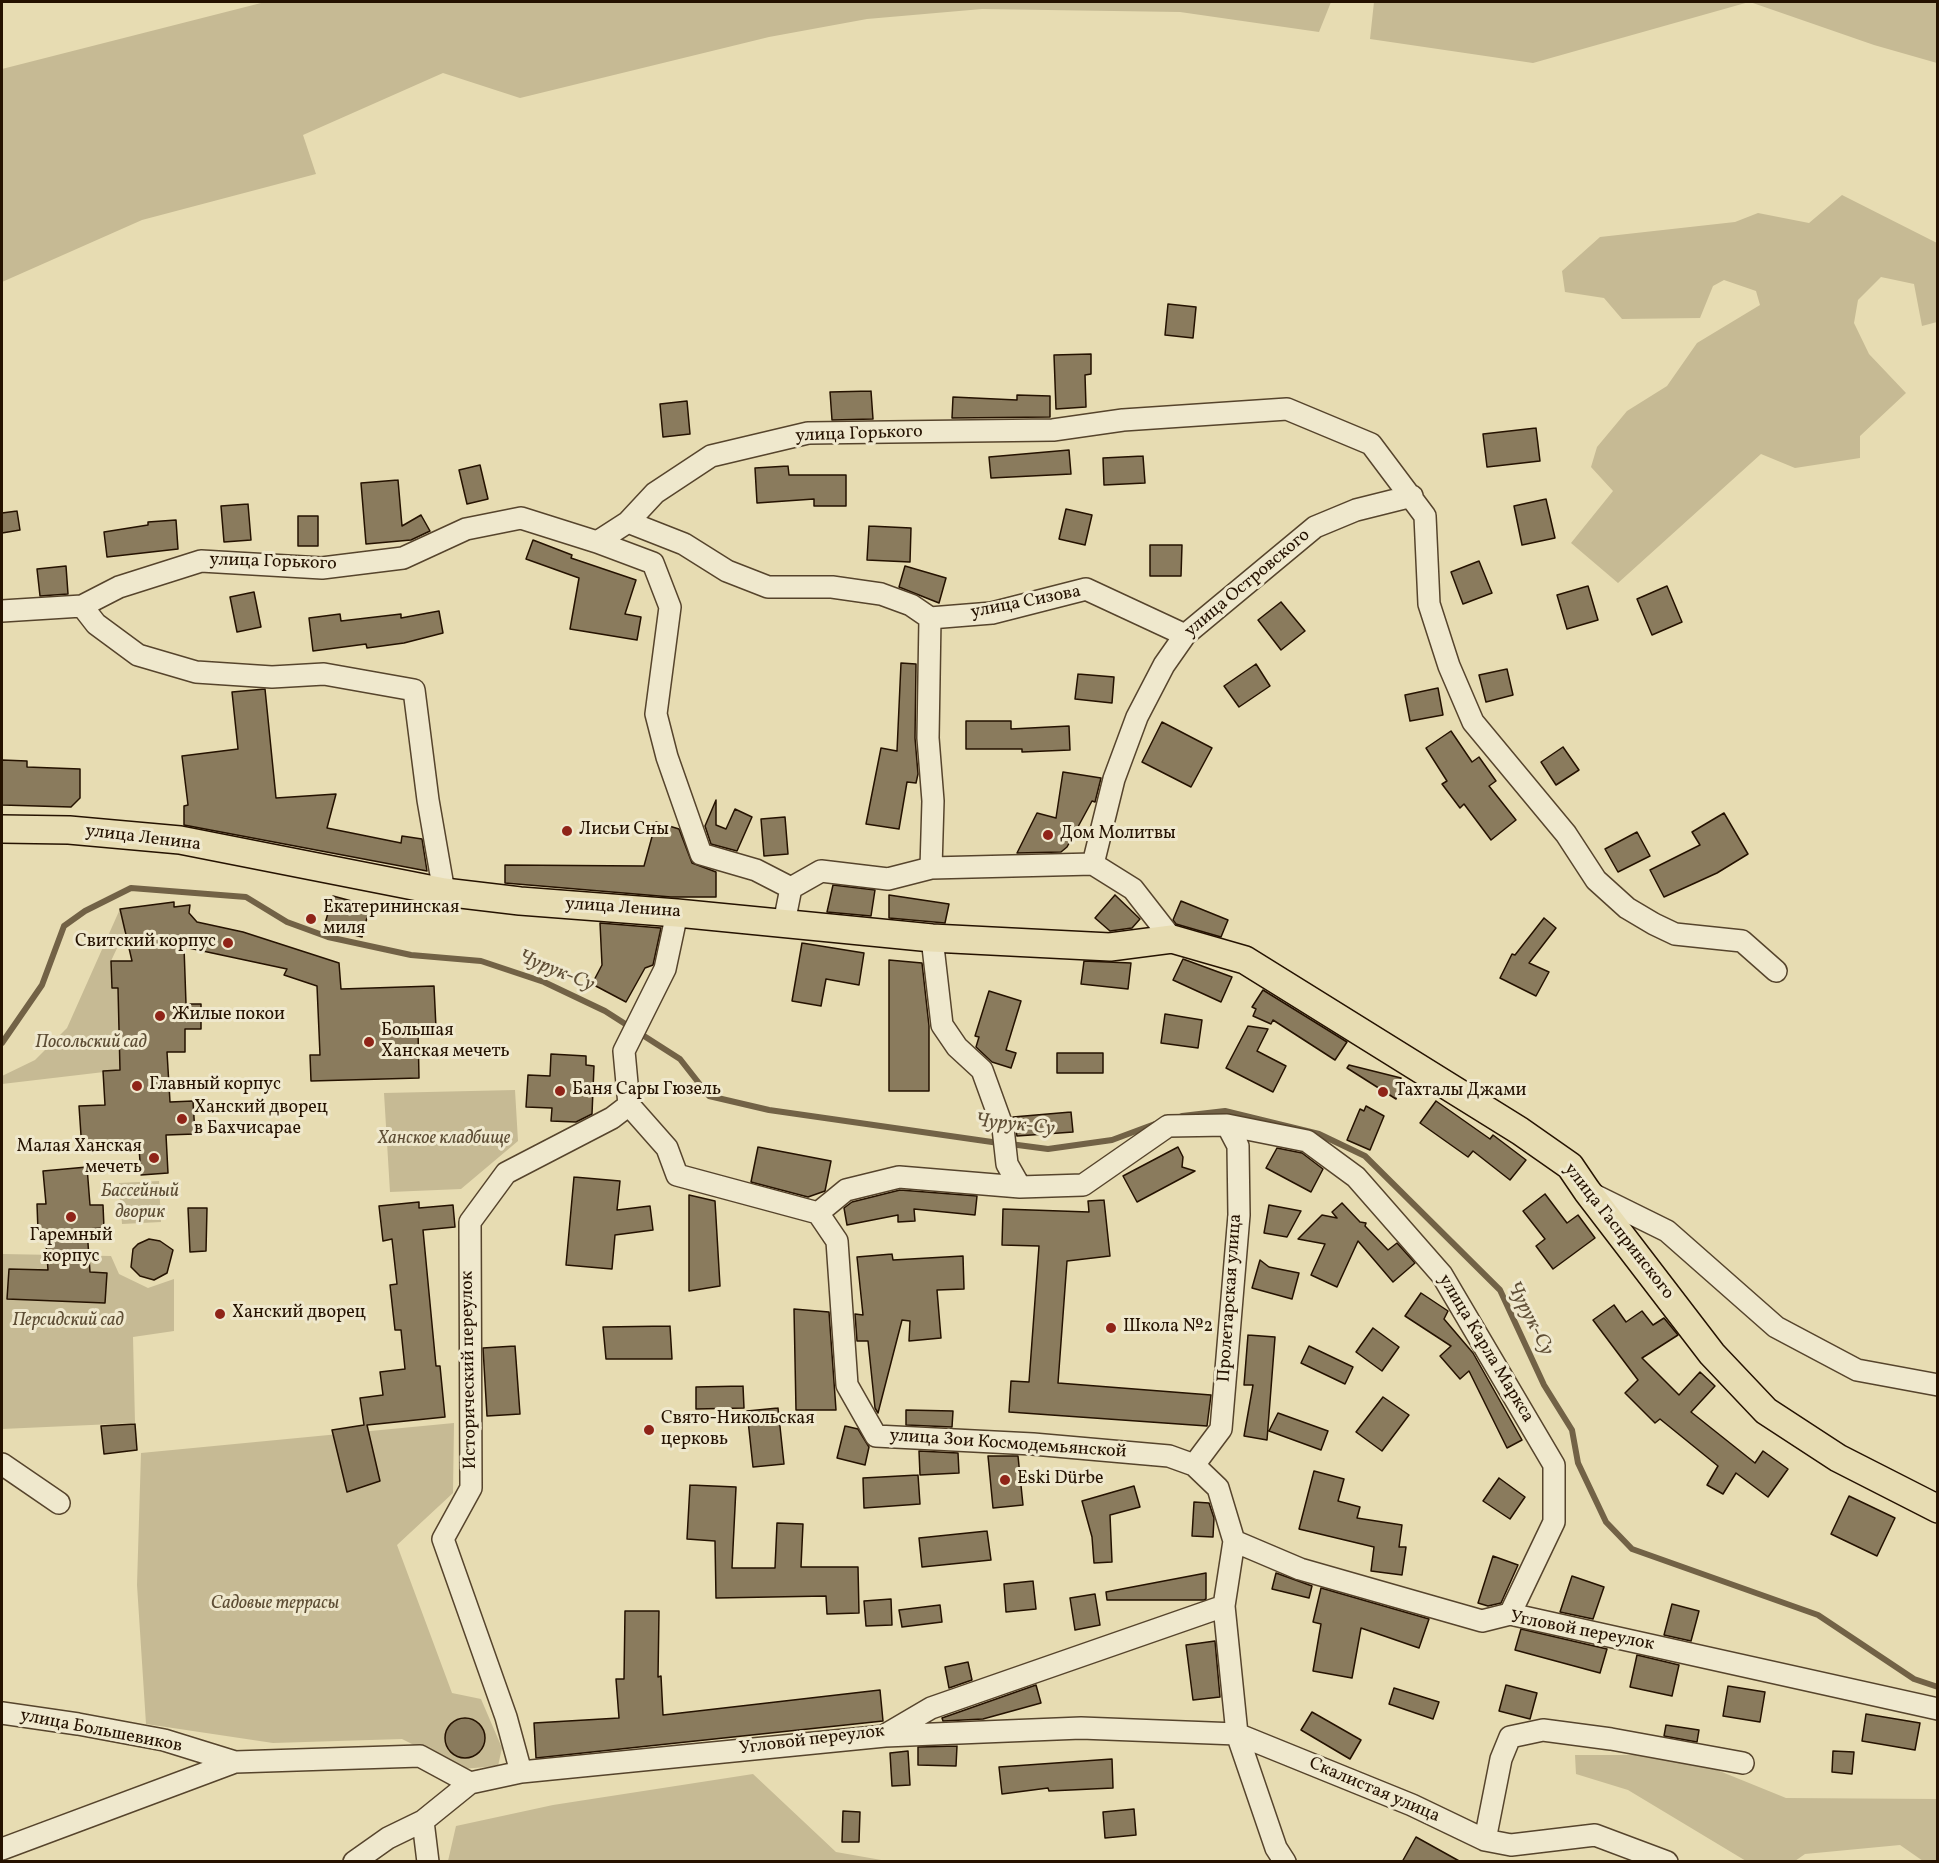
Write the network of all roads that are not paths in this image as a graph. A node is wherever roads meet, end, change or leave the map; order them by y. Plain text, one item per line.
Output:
1 (1412, 496) junction
2 (628, 522) junction
3 (597, 542) junction
4 (82, 606) junction
5 (2, 611) edge
6 (930, 618) junction
7 (1185, 635) junction
8 (2, 829) edge
9 (1093, 864) junction
10 (931, 868) junction
11 (791, 888) junction
12 (444, 892) junction
13 (677, 913) junction
14 (784, 923) junction
15 (932, 938) junction
16 (1172, 939) junction
17 (1245, 960) joint
18 (1776, 971) dead end
19 (629, 1105) junction
20 (1227, 1125) junction
21 (1020, 1187) junction
22 (1587, 1191) junction
23 (818, 1213) junction
24 (1938, 1385) edge
25 (2, 1464) edge
26 (1194, 1465) junction
27 (59, 1503) dead end
28 (1938, 1509) edge
29 (1234, 1540) junction
30 (1224, 1606) junction
31 (1510, 1614) junction
32 (1938, 1709) edge
33 (2, 1713) edge
34 (1237, 1734) junction
35 (885, 1736) junction
36 (235, 1762) junction
37 (1743, 1764) dead end
38 (521, 1772) junction
39 (470, 1784) junction
40 (423, 1821) junction
41 (1485, 1839) junction
42 (2, 1849) edge
43 (1513, 1853) edge
44 (354, 1862) edge
45 (428, 1862) edge
46 (1285, 1862) edge
47 (1667, 1862) edge

1 - 2 street, улица Горького
1 - 7 street, улица Островского
1 - 18 street, улица Горького
2 - 3 street, улица Горького
2 - 6 street
3 - 4 street, улица Горького
3 - 11 street
4 - 5 street, улица Горького
4 - 12 street
6 - 7 street, улица Сизова
6 - 10 street
7 - 9 street, улица Островского
8 - 12 main road, улица Ленина
9 - 10 street
9 - 16 street
10 - 11 street
11 - 14 street
12 - 13 main road, улица Ленина
13 - 14 main road, улица Ленина
13 - 19 street
14 - 15 main road, улица Ленина
15 - 16 main road, улица Ленина
15 - 21 street
16 - 17 main road, улица Ленина
17 - 22 main road, улица Гаспринского
19 - 23 street
19 - 38 street, Исторический переулок
20 - 21 street, улица Карла Маркса
20 - 26 street, Пролетарская улица
20 - 31 street, улица Карла Маркса
21 - 23 street, улица Карла Маркса
22 - 24 street
22 - 28 main road, улица Гаспринского
23 - 26 street, улица Зои Космодемьянской
25 - 27 street
26 - 29 street, улица Зои Космодемьянской
29 - 30 street
29 - 31 street, Угловой переулок
30 - 34 street
30 - 35 street, Угловой переулок
31 - 32 street, Угловой переулок
33 - 36 street, улица Большевиков
34 - 35 street, Скалистая улица
34 - 41 street, Скалистая улица
34 - 46 street
35 - 38 street, Угловой переулок
36 - 39 street
36 - 42 street
37 - 41 street
38 - 39 street, Угловой переулок
39 - 40 street
40 - 44 street
40 - 45 street
41 - 43 street, Скалистая улица
43 - 47 street, Скалистая улица

